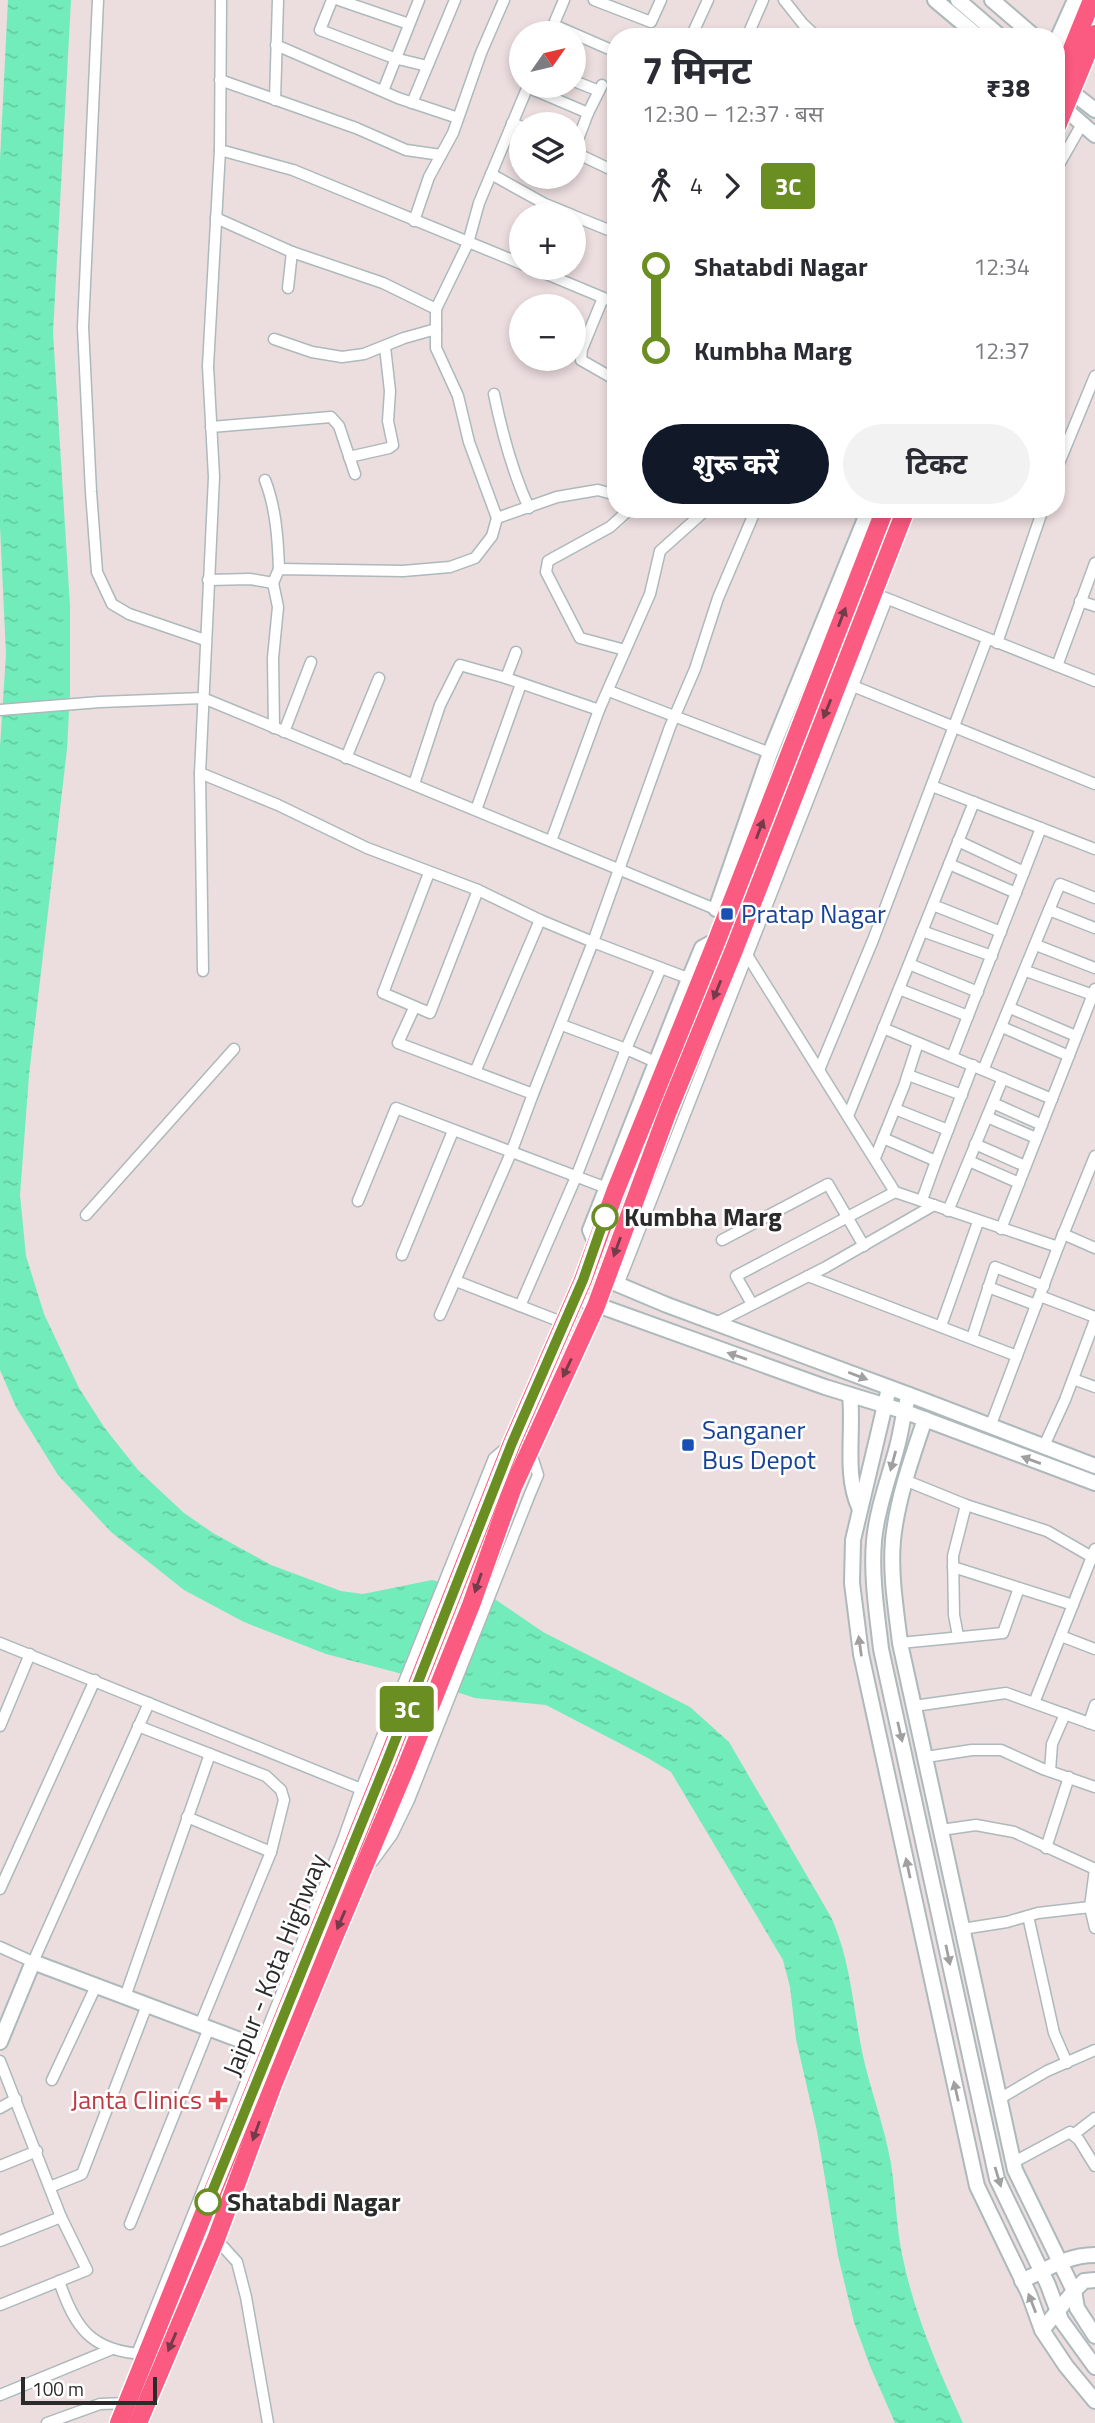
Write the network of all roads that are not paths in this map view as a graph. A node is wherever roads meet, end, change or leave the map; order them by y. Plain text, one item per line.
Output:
1 (97, 0) edge
2 (221, 0) edge
3 (278, 0) edge
4 (332, 0) edge
5 (340, 0) edge
6 (381, 0) edge
7 (419, 0) edge
8 (455, 0) edge
9 (504, 0) edge
10 (564, 0) edge
11 (594, 0) edge
12 (662, 0) edge
13 (708, 0) edge
14 (763, 0) edge
15 (784, 0) edge
16 (935, 0) edge
17 (958, 0) edge
18 (992, 0) edge
19 (1075, 0) edge
20 (1092, 0) edge
21 (608, 2) edge
22 (376, 11) junction
23 (555, 21) edge
24 (410, 24) junction
25 (695, 28) edge
26 (751, 28) edge
27 (807, 28) edge
28 (968, 28) edge
29 (991, 28) edge
30 (1025, 28) edge
31 (1062, 28) edge
32 (1095, 34) edge
33 (586, 41) edge
34 (276, 45) junction
35 (607, 49) edge
36 (394, 58) junction
37 (427, 66) junction
38 (220, 80) junction
39 (1065, 80) edge
40 (586, 84) edge
41 (1065, 85) edge
42 (383, 91) junction
43 (1065, 94) edge
44 (554, 98) edge
45 (1065, 98) edge
46 (275, 100) junction
47 (412, 103) junction
48 (1095, 110) edge
49 (589, 113) junction
50 (458, 118) junction
51 (586, 121) edge
52 (1082, 124) junction
53 (1095, 135) edge
54 (509, 140) edge
55 (220, 150) junction
56 (1065, 154) edge
57 (441, 155) junction
58 (586, 157) edge
59 (607, 167) edge
60 (491, 174) junction
61 (543, 203) edge
62 (216, 218) junction
63 (414, 220) junction
64 (586, 221) edge
65 (607, 229) edge
66 (468, 243) junction
67 (292, 252) junction
68 (509, 259) edge
69 (560, 280) edge
70 (288, 288) dead end
71 (603, 298) junction
72 (607, 300) edge
73 (436, 309) junction
74 (436, 329) junction
75 (274, 339) dead end
76 (384, 346) junction
77 (607, 375) edge
78 (1095, 376) edge
79 (494, 394) dead end
80 (211, 427) junction
81 (1065, 449) edge
82 (349, 457) junction
83 (355, 474) dead end
84 (265, 480) dead end
85 (607, 492) edge
86 (528, 508) junction
87 (497, 518) junction
88 (620, 518) edge
89 (697, 518) edge
90 (752, 518) edge
91 (865, 518) edge
92 (881, 518) edge
93 (903, 518) edge
94 (1040, 518) edge
95 (1095, 563) edge
96 (279, 569) junction
97 (208, 580) junction
98 (273, 583) junction
99 (880, 596) junction
100 (1080, 601) junction
101 (1095, 606) edge
102 (205, 640) junction
103 (992, 641) junction
104 (625, 650) junction
105 (516, 652) dead end
106 (311, 662) dead end
107 (1056, 666) junction
108 (379, 678) dead end
109 (506, 678) junction
110 (1095, 681) edge
111 (521, 684) junction
112 (853, 686) junction
113 (609, 691) junction
114 (203, 698) junction
115 (0, 710) edge
116 (599, 710) junction
117 (674, 716) junction
118 (954, 729) junction
119 (279, 730) junction
120 (770, 754) junction
121 (346, 758) junction
122 (200, 773) junction
123 (414, 784) junction
124 (1095, 784) edge
125 (932, 786) junction
126 (974, 802) junction
127 (476, 810) junction
128 (1041, 828) junction
129 (551, 841) junction
130 (958, 841) junction
131 (1095, 849) edge
132 (949, 863) junction
133 (619, 869) junction
134 (1024, 872) junction
135 (429, 873) junction
136 (478, 890) junction
137 (1016, 893) junction
138 (1095, 898) edge
139 (933, 905) junction
140 (1049, 910) junction
141 (721, 911) junction
142 (540, 920) junction
143 (1095, 928) edge
144 (922, 930) junction
145 (1001, 932) junction
146 (593, 942) junction
147 (1036, 945) junction
148 (741, 953) junction
149 (992, 956) junction
150 (909, 964) junction
151 (661, 968) junction
152 (1095, 968) edge
153 (203, 971) dead end
154 (1026, 971) junction
155 (694, 981) junction
156 (899, 989) junction
157 (978, 992) junction
158 (1094, 992) edge
159 (414, 1008) junction
160 (1010, 1008) junction
161 (968, 1016) junction
162 (562, 1025) junction
163 (1002, 1027) junction
164 (883, 1028) junction
165 (1076, 1036) junction
166 (918, 1043) junction
167 (234, 1049) dead end
168 (626, 1049) junction
169 (1069, 1056) junction
170 (952, 1057) junction
171 (661, 1064) junction
172 (978, 1067) junction
173 (819, 1070) junction
174 (475, 1072) junction
175 (908, 1076) junction
176 (1003, 1077) junction
177 (533, 1094) junction
178 (961, 1095) junction
179 (1052, 1099) junction
180 (993, 1103) junction
181 (895, 1109) junction
182 (848, 1116) junction
183 (987, 1117) junction
184 (1042, 1125) junction
185 (948, 1130) junction
186 (453, 1131) junction
187 (883, 1138) junction
188 (1036, 1138) junction
189 (975, 1144) junction
190 (511, 1153) junction
191 (1095, 1156) edge
192 (875, 1158) junction
193 (936, 1161) junction
194 (969, 1161) junction
195 (1026, 1166) junction
196 (576, 1177) junction
197 (1019, 1183) junction
198 (611, 1190) junction
199 (895, 1192) junction
200 (922, 1200) junction
201 (358, 1201) dead end
202 (934, 1205) junction
203 (948, 1212) junction
204 (86, 1215) dead end
205 (846, 1216) junction
206 (978, 1222) junction
207 (1001, 1229) junction
208 (1063, 1234) junction
209 (722, 1240) dead end
210 (864, 1246) junction
211 (1058, 1247) junction
212 (1095, 1248) edge
213 (402, 1255) dead end
214 (586, 1272) junction
215 (808, 1276) junction
216 (456, 1281) junction
217 (612, 1282) junction
218 (988, 1287) junction
219 (1040, 1296) junction
220 (575, 1297) junction
221 (752, 1304) junction
222 (520, 1306) junction
223 (596, 1306) junction
224 (440, 1315) dead end
225 (1095, 1319) edge
226 (564, 1323) junction
227 (716, 1323) junction
228 (941, 1326) junction
229 (972, 1338) junction
230 (1017, 1356) junction
231 (1073, 1379) junction
232 (1095, 1387) edge
233 (889, 1388) junction
234 (849, 1395) junction
235 (909, 1395) junction
236 (883, 1405) junction
237 (903, 1411) junction
238 (925, 1419) junction
239 (990, 1427) junction
240 (512, 1443) junction
241 (1044, 1448) junction
242 (530, 1450) junction
243 (1095, 1466) edge
244 (907, 1480) junction
245 (1095, 1483) edge
246 (966, 1504) junction
247 (859, 1508) junction
248 (493, 1517) junction
249 (1093, 1553) edge
250 (953, 1567) junction
251 (1019, 1588) junction
252 (1073, 1605) junction
253 (958, 1636) junction
254 (1061, 1636) junction
255 (0, 1643) edge
256 (900, 1643) junction
257 (1095, 1649) edge
258 (30, 1654) junction
259 (95, 1680) junction
260 (149, 1703) junction
261 (1034, 1703) junction
262 (1095, 1705) edge
263 (914, 1706) junction
264 (1065, 1714) junction
265 (1092, 1724) edge
266 (0, 1726) edge
267 (138, 1726) junction
268 (209, 1754) junction
269 (926, 1758) junction
270 (1050, 1771) junction
271 (1069, 1777) junction
272 (1095, 1787) edge
273 (362, 1789) junction
274 (187, 1817) junction
275 (941, 1830) junction
276 (348, 1843) junction
277 (1046, 1848) junction
278 (271, 1852) junction
279 (1095, 1869) edge
280 (356, 1884) junction
281 (0, 1889) edge
282 (1090, 1907) junction
283 (1028, 1916) junction
284 (1095, 1928) edge
285 (962, 1930) junction
286 (0, 1947) edge
287 (33, 1962) junction
288 (96, 1986) junction
289 (125, 1997) junction
290 (147, 2005) junction
291 (204, 2027) junction
292 (0, 2042) edge
293 (265, 2049) junction
294 (1095, 2050) edge
295 (0, 2061) edge
296 (1068, 2063) junction
297 (52, 2080) dead end
298 (16, 2099) junction
299 (999, 2099) junction
300 (0, 2108) edge
301 (1095, 2118) edge
302 (1073, 2135) junction
303 (37, 2151) junction
304 (1013, 2162) junction
305 (0, 2166) edge
306 (1095, 2166) edge
307 (50, 2187) junction
308 (61, 2217) junction
309 (130, 2224) dead end
310 (192, 2229) junction
311 (216, 2239) junction
312 (0, 2241) edge
313 (1095, 2255) edge
314 (1059, 2261) junction
315 (1042, 2272) junction
316 (1095, 2280) edge
317 (59, 2281) junction
318 (1023, 2281) junction
319 (1074, 2291) junction
320 (0, 2305) edge
321 (1058, 2311) junction
322 (1042, 2330) junction
323 (1095, 2336) edge
324 (112, 2349) junction
325 (142, 2354) junction
326 (1095, 2367) edge
327 (0, 2395) edge
328 (1095, 2401) edge
329 (127, 2403) junction
330 (47, 2423) edge
331 (119, 2423) edge
332 (138, 2423) edge
333 (268, 2423) edge

1 - 102 street
2 - 38 street
3 - 34 street
4 - 36 street
5 - 22 street
6 - 22 street
7 - 24 street
8 - 37 street
9 - 50 street
10 - 23 street
11 - 21 street
12 - 21 street
13 - 25 street
14 - 26 street
15 - 27 street
16 - 28 main road
17 - 29 main road
18 - 30 main road
19 - 31 main road
20 - 39 highway
22 - 24 street
24 - 36 street
32 - 41 highway
33 - 35 street
34 - 42 street
34 - 46 street
36 - 37 street
36 - 42 street
37 - 47 street
38 - 46 street
38 - 55 street
40 - 49 street
42 - 47 street
43 - 48 main road
44 - 49 street
45 - 52 main road
46 - 57 street
47 - 50 street
49 - 51 street
50 - 57 street
52 - 53 main road
52 - 56 street
54 - 60 street
55 - 62 street
55 - 63 street
57 - 63 street
58 - 59 street
60 - 61 street
60 - 66 street
62 - 67 street
62 - 80 street
63 - 66 street
64 - 65 street
66 - 68 street
66 - 73 street
67 - 70 street
67 - 73 street
69 - 71 street
71 - 72 street
71 - 77 street
73 - 74 street
74 - 76 street
74 - 87 street
75 - 76 street
76 - 82 street
78 - 81 street
79 - 86 street
80 - 82 street
80 - 97 street
82 - 83 street
84 - 96 street
85 - 86 street
86 - 87 street
87 - 96 street
88 - 104 street
89 - 104 street
90 - 117 street
91 - 120 main road
141 -> 92 highway
93 - 99 highway
94 - 103 street
95 - 100 street
96 - 98 street
97 - 98 street
97 - 102 street
98 - 119 street
99 - 103 street
99 - 112 street
99 -> 148 highway
100 - 101 street
100 - 107 street
102 - 114 street
103 - 107 street
103 - 118 street
104 - 113 street
105 - 109 street
106 - 119 street
107 - 110 street
108 - 121 street
109 - 111 street
109 - 123 street
111 - 116 street
111 - 127 street
112 - 118 street
112 - 148 street
113 - 116 street
113 - 117 street
114 - 115 street
114 - 119 street
114 - 122 street
116 - 129 street
117 - 120 street
117 - 133 street
118 - 124 street
118 - 125 street
119 - 121 street
120 - 141 main road
121 - 123 street
122 - 135 street
122 - 153 street
123 - 127 street
125 - 126 street
125 - 173 street
126 - 128 street
126 - 130 street
127 - 129 street
128 - 131 street
128 - 134 street
129 - 133 street
130 - 132 street
130 - 134 street
132 - 137 street
132 - 139 street
133 - 141 street
133 - 146 street
134 - 137 street
135 - 136 street
135 - 159 street
136 - 142 street
136 - 159 street
137 - 145 street
138 - 140 street
139 - 144 street
139 - 145 street
140 - 143 street
140 - 147 street
141 - 155 highway
142 - 146 street
142 - 174 street
144 - 149 street
144 - 150 street
145 - 149 street
146 - 151 street
146 - 162 street
147 - 152 street
147 - 154 street
148 - 173 street
148 - 217 highway
149 - 157 street
150 - 156 street
150 - 157 street
151 - 155 street
151 - 168 street
154 - 158 street
154 - 160 street
155 - 171 highway
156 - 161 street
156 - 164 street
157 - 161 street
158 - 165 street
159 - 174 street
160 - 163 street
160 - 165 street
161 - 170 street
162 - 168 street
162 - 177 street
163 - 169 street
163 - 172 street
164 - 166 street
164 - 182 street
165 - 169 street
166 - 170 street
166 - 175 street
167 - 204 street
168 - 171 street
168 - 196 street
169 - 179 street
170 - 172 street
171 - 198 highway
172 - 176 street
172 - 178 street
173 - 182 street
174 - 177 street
175 - 178 street
175 - 181 street
176 - 179 street
176 - 180 street
177 - 190 street
178 - 185 street
179 - 184 street
180 - 183 street
180 - 184 street
181 - 185 street
181 - 187 street
182 - 192 street
183 - 188 street
183 - 189 street
184 - 188 street
185 - 193 street
186 - 190 street
186 - 201 street
186 - 213 street
187 - 192 street
187 - 193 street
188 - 195 street
189 - 194 street
189 - 195 street
190 - 196 street
190 - 216 street
191 - 208 street
192 - 199 street
193 - 200 street
194 - 197 street
194 - 203 street
195 - 197 street
196 - 198 street
196 - 222 street
197 - 207 street
198 - 214 highway
199 - 200 street
199 - 205 street
200 - 202 street
202 - 203 street
202 - 210 street
203 - 206 street
205 - 209 street
205 - 210 street
205 - 221 street
206 - 207 street
206 - 228 street
207 - 211 street
208 - 211 street
208 - 212 street
210 - 215 street
211 - 219 street
214 - 217 main road
214 - 220 highway
215 - 221 street
215 - 228 street
216 - 222 street
216 - 224 street
217 - 223 highway
217 - 227 main road
218 - 219 street
218 - 219 street
218 - 229 street
219 - 225 street
219 - 230 street
220 - 223 main road
220 - 226 highway
221 - 227 street
222 - 226 street
234 -> 223 main road
223 -> 242 highway
225 - 231 street
226 - 240 highway
227 -> 233 main road
228 - 229 street
229 - 230 street
230 - 239 street
231 - 232 street
231 - 241 street
233 - 235 main road
233 - 236 main road
234 - 236 main road
234 - 247 main road
235 - 237 main road
235 - 239 main road
236 - 237 main road
236 - 247 main road
237 - 238 main road
237 -> 315 main road
238 - 244 main road
245 -> 238 main road
239 - 241 main road
240 - 248 highway
240 - 273 street
241 - 243 main road
242 - 248 highway
242 - 280 street
244 - 246 street
244 - 256 main road
246 - 249 street
246 - 250 street
318 -> 247 main road
248 - 276 highway, Jaipur - Kota Highway
248 -> 280 highway
249 - 252 street
250 - 251 street
250 - 253 street
251 - 252 street
251 - 253 street
252 - 254 street
253 - 256 street
254 - 257 street
254 - 261 street
255 - 258 street
256 - 263 main road
258 - 259 street
258 - 266 street
259 - 260 street
259 - 281 street
260 - 267 street
260 - 273 street
261 - 263 street
261 - 264 street
262 - 265 street
263 - 269 main road
264 - 265 street
264 - 270 street
267 - 268 street
267 - 287 street
268 - 274 street
268 - 278 street
269 - 270 street
269 - 275 main road
270 - 271 street
271 - 272 street
271 - 277 street
273 - 276 street
274 - 278 street
274 - 289 street
275 - 277 street
275 - 285 main road
276 - 293 highway, Jaipur - Kota Highway
277 - 279 street
278 - 291 street
279 - 282 street
280 -> 311 highway
282 - 283 street
282 - 284 street
283 - 285 street
283 - 296 street
285 - 299 main road
286 - 287 street
287 - 288 main road
287 - 292 main road
288 - 289 main road
288 - 297 street
289 - 290 main road
290 - 291 main road
290 - 307 street
291 - 293 main road
291 - 309 street
293 - 310 highway, Jaipur - Kota Highway
294 - 296 street
295 - 298 street
296 - 299 street
298 - 300 street
298 - 303 street
299 - 304 main road
301 - 302 street
302 - 304 street
302 - 306 street
303 - 305 street
303 - 307 street
304 - 314 main road
307 - 308 street
308 - 312 street
308 - 317 street
310 - 311 street
310 - 325 highway, Jaipur - Kota Highway
311 -> 332 highway
311 - 333 street
313 - 314 main road
314 - 315 main road
314 - 319 main road
315 - 318 main road
315 - 321 main road
316 - 319 main road
317 - 320 street
317 - 324 street
322 -> 318 main road
319 - 321 main road
319 - 323 main road
321 - 322 main road
321 - 326 main road
322 - 328 main road
324 - 325 street
324 - 327 street
325 - 329 highway, Jaipur - Kota Highway
329 - 330 street
329 - 331 highway, Jaipur - Kota Highway

